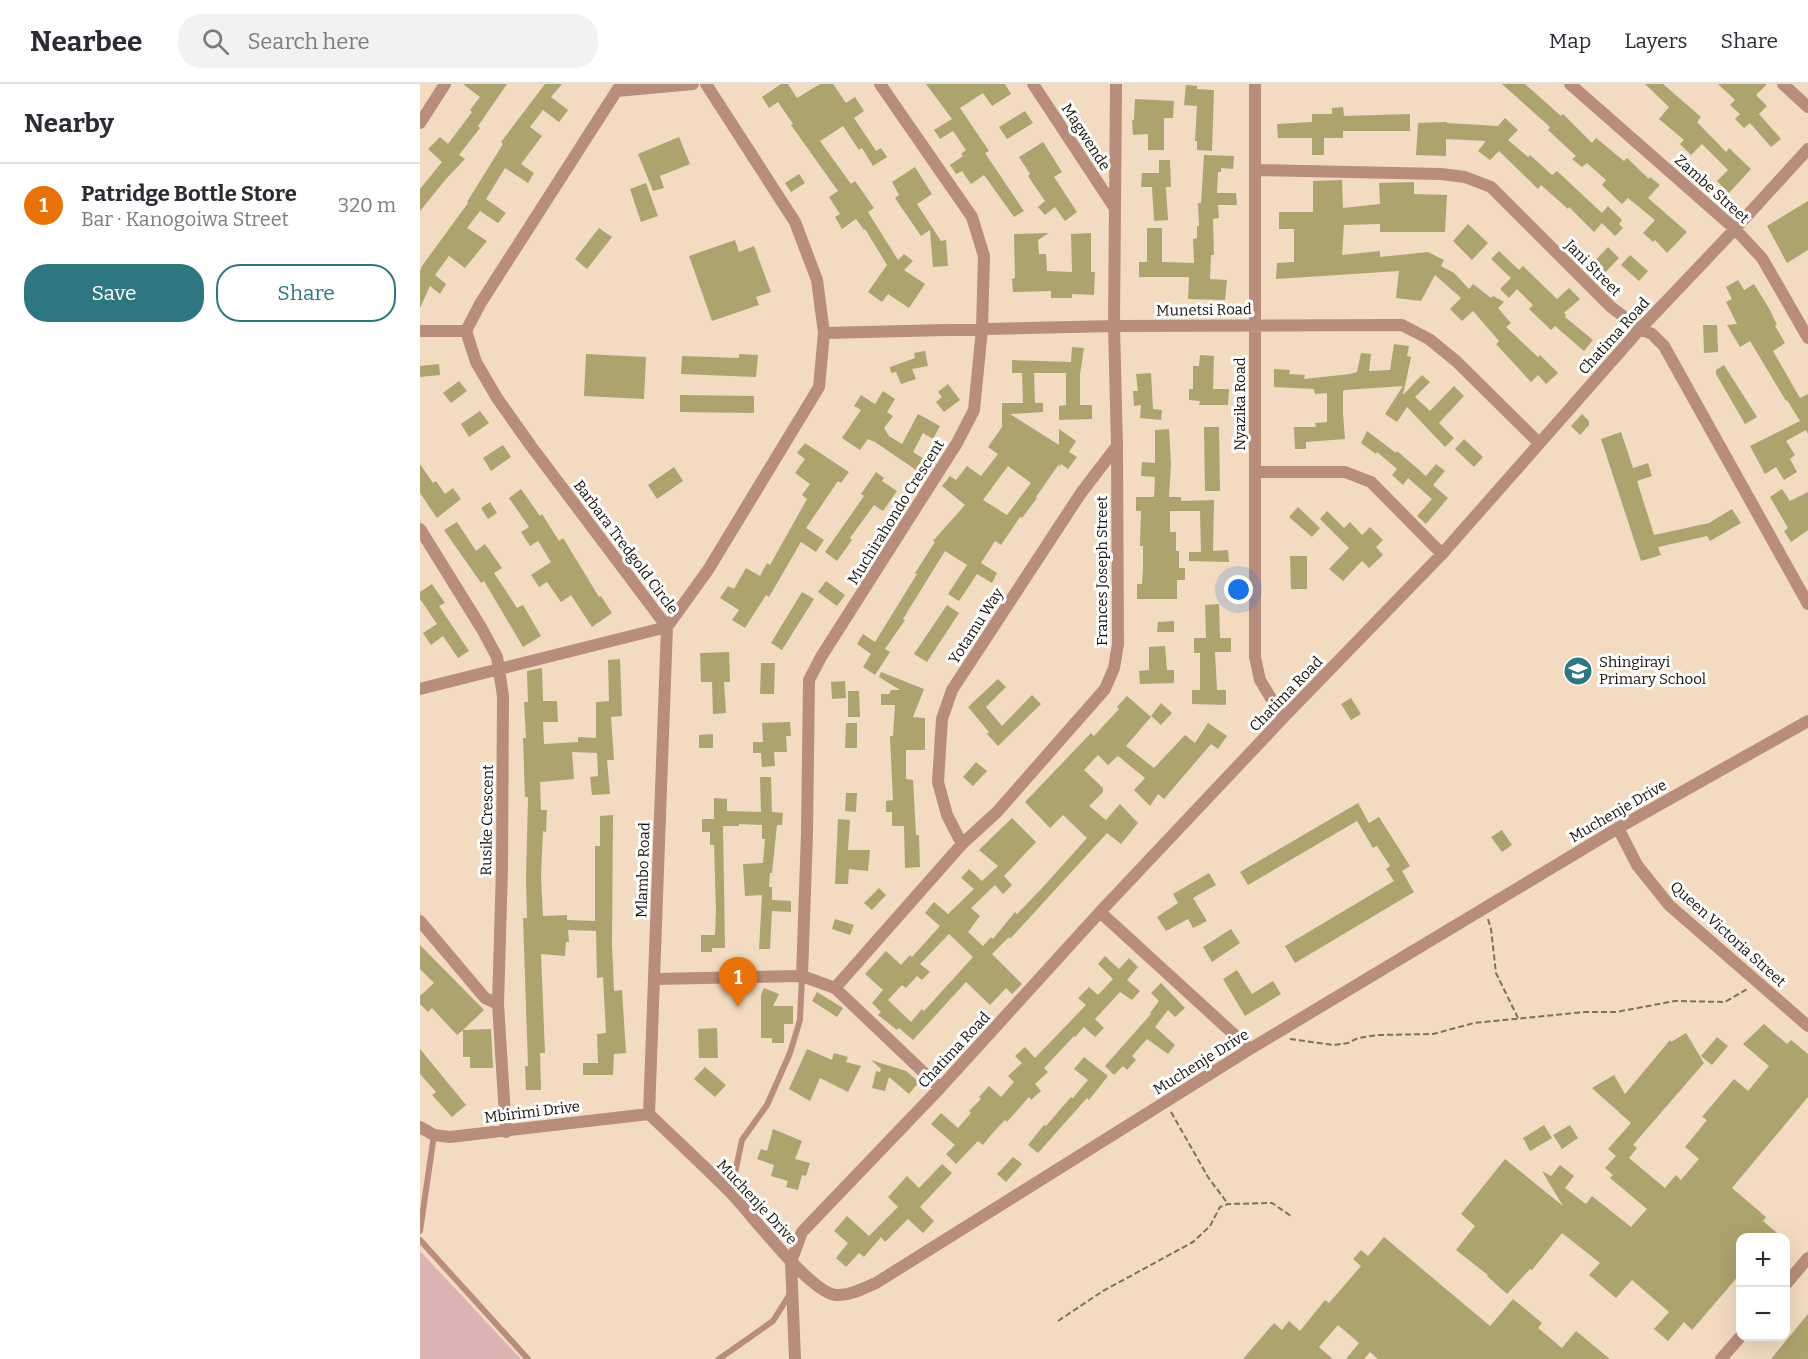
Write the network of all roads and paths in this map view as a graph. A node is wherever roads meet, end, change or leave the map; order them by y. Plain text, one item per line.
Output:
1 (445, 84) edge
2 (693, 84) edge
3 (706, 84) edge
4 (880, 84) edge
5 (1033, 84) edge
6 (1116, 84) edge
7 (1255, 84) edge
8 (1570, 84) edge
9 (1783, 84) edge
10 (619, 88) edge
11 (1808, 107) edge
12 (420, 123) edge
13 (1808, 149) edge
14 (1257, 170) junction
15 (1114, 207) junction
16 (1735, 229) junction
17 (1256, 324) junction
18 (1114, 326) junction
19 (982, 329) junction
20 (1640, 329) junction
21 (420, 331) edge
22 (466, 331) junction
23 (824, 333) junction
24 (1808, 338) edge
25 (1539, 443) junction
26 (1117, 446) junction
27 (1255, 472) junction
28 (420, 530) edge
29 (1442, 554) junction
30 (1808, 604) edge
31 (667, 627) junction
32 (499, 669) junction
33 (420, 689) edge
34 (1283, 718) junction
35 (1808, 720) edge
36 (1618, 828) junction
37 (962, 844) junction
38 (1485, 908) junction
39 (1100, 912) junction
40 (420, 921) edge
41 (802, 976) junction
42 (655, 979) junction
43 (1763, 986) junction
44 (835, 988) junction
45 (498, 1004) junction
46 (1518, 1019) junction
47 (1808, 1026) edge
48 (1277, 1033) junction
49 (1250, 1049) junction
50 (940, 1088) junction
51 (1165, 1102) junction
52 (650, 1114) junction
53 (420, 1127) edge
54 (506, 1132) junction
55 (434, 1136) junction
56 (731, 1192) junction
57 (1228, 1204) junction
58 (1291, 1216) dead end
59 (420, 1231) edge
60 (420, 1240) edge
61 (1808, 1258) edge
62 (791, 1262) junction
63 (1790, 1278) edge
64 (794, 1290) junction
65 (1058, 1321) dead end
66 (1737, 1341) edge
67 (528, 1359) edge
68 (719, 1359) edge
69 (795, 1359) edge
70 (1721, 1359) edge

1 - 12 street
2 - 10 street
3 - 23 street, Barbara Tredgold Circle
4 - 19 street, Muchirahondo Crescent
5 - 15 street, Magwende
6 - 15 street, Frances Joseph Street
7 - 14 street, Nyazika Road
8 - 16 street, Zambe Street
9 - 11 street
10 - 22 street
13 - 16 street, Chatima Road
14 - 17 street, Nyazika Road
14 - 20 street, Jani Street
15 - 18 street, Frances Joseph Street
16 - 20 street, Chatima Road
16 - 24 street, Zambe Street
17 - 18 street, Munetsi Road
17 - 25 street, Munetsi Road
17 - 27 street, Nyazika Road
18 - 19 street, Munetsi Road
18 - 26 street, Frances Joseph Street
19 - 23 street, Munetsi Road
19 - 41 street, Muchirahondo Crescent
20 - 25 street, Chatima Road
20 - 30 street, Jani Street
21 - 22 street
22 - 31 street, Barbara Tredgold Circle
23 - 31 street, Barbara Tredgold Circle
25 - 29 street, Chatima Road
26 - 37 street, Yotamu Way
26 - 37 street, Frances Joseph Street
27 - 29 street
27 - 34 street, Nyazika Road
28 - 32 street, Rusike Crescent
29 - 34 street, Chatima Road
31 - 32 street
31 - 42 street, Mlambo Road
32 - 33 street
32 - 45 street, Rusike Crescent
34 - 39 street, Chatima Road
35 - 36 street, Muchenje Drive
36 - 38 street, Muchenje Drive
36 - 43 street, Queen Victoria Street
37 - 44 street, Frances Joseph Street
38 - 46 path
38 - 48 street, Muchenje Drive
39 - 49 street
39 - 50 street, Chatima Road
40 - 45 street
41 - 42 street
41 - 44 street
41 - 56 lane
42 - 52 street, Mlambo Road
43 - 46 path
43 - 47 street, Queen Victoria Street
44 - 50 street
45 - 54 street, Rusike Crescent
46 - 48 path
48 - 49 street, Muchenje Drive
49 - 51 street, Muchenje Drive
50 - 62 street, Chatima Road
51 - 57 path
51 - 62 street, Muchenje Drive
52 - 54 street, Mbirimi Drive
52 - 56 street, Muchenje Drive
53 - 55 street
54 - 55 street, Mbirimi Drive
55 - 59 lane
56 - 62 street, Muchenje Drive
57 - 58 path
57 - 65 path
60 - 67 lane
61 - 63 street
62 - 64 street
64 - 68 lane
64 - 69 street
66 - 70 street

